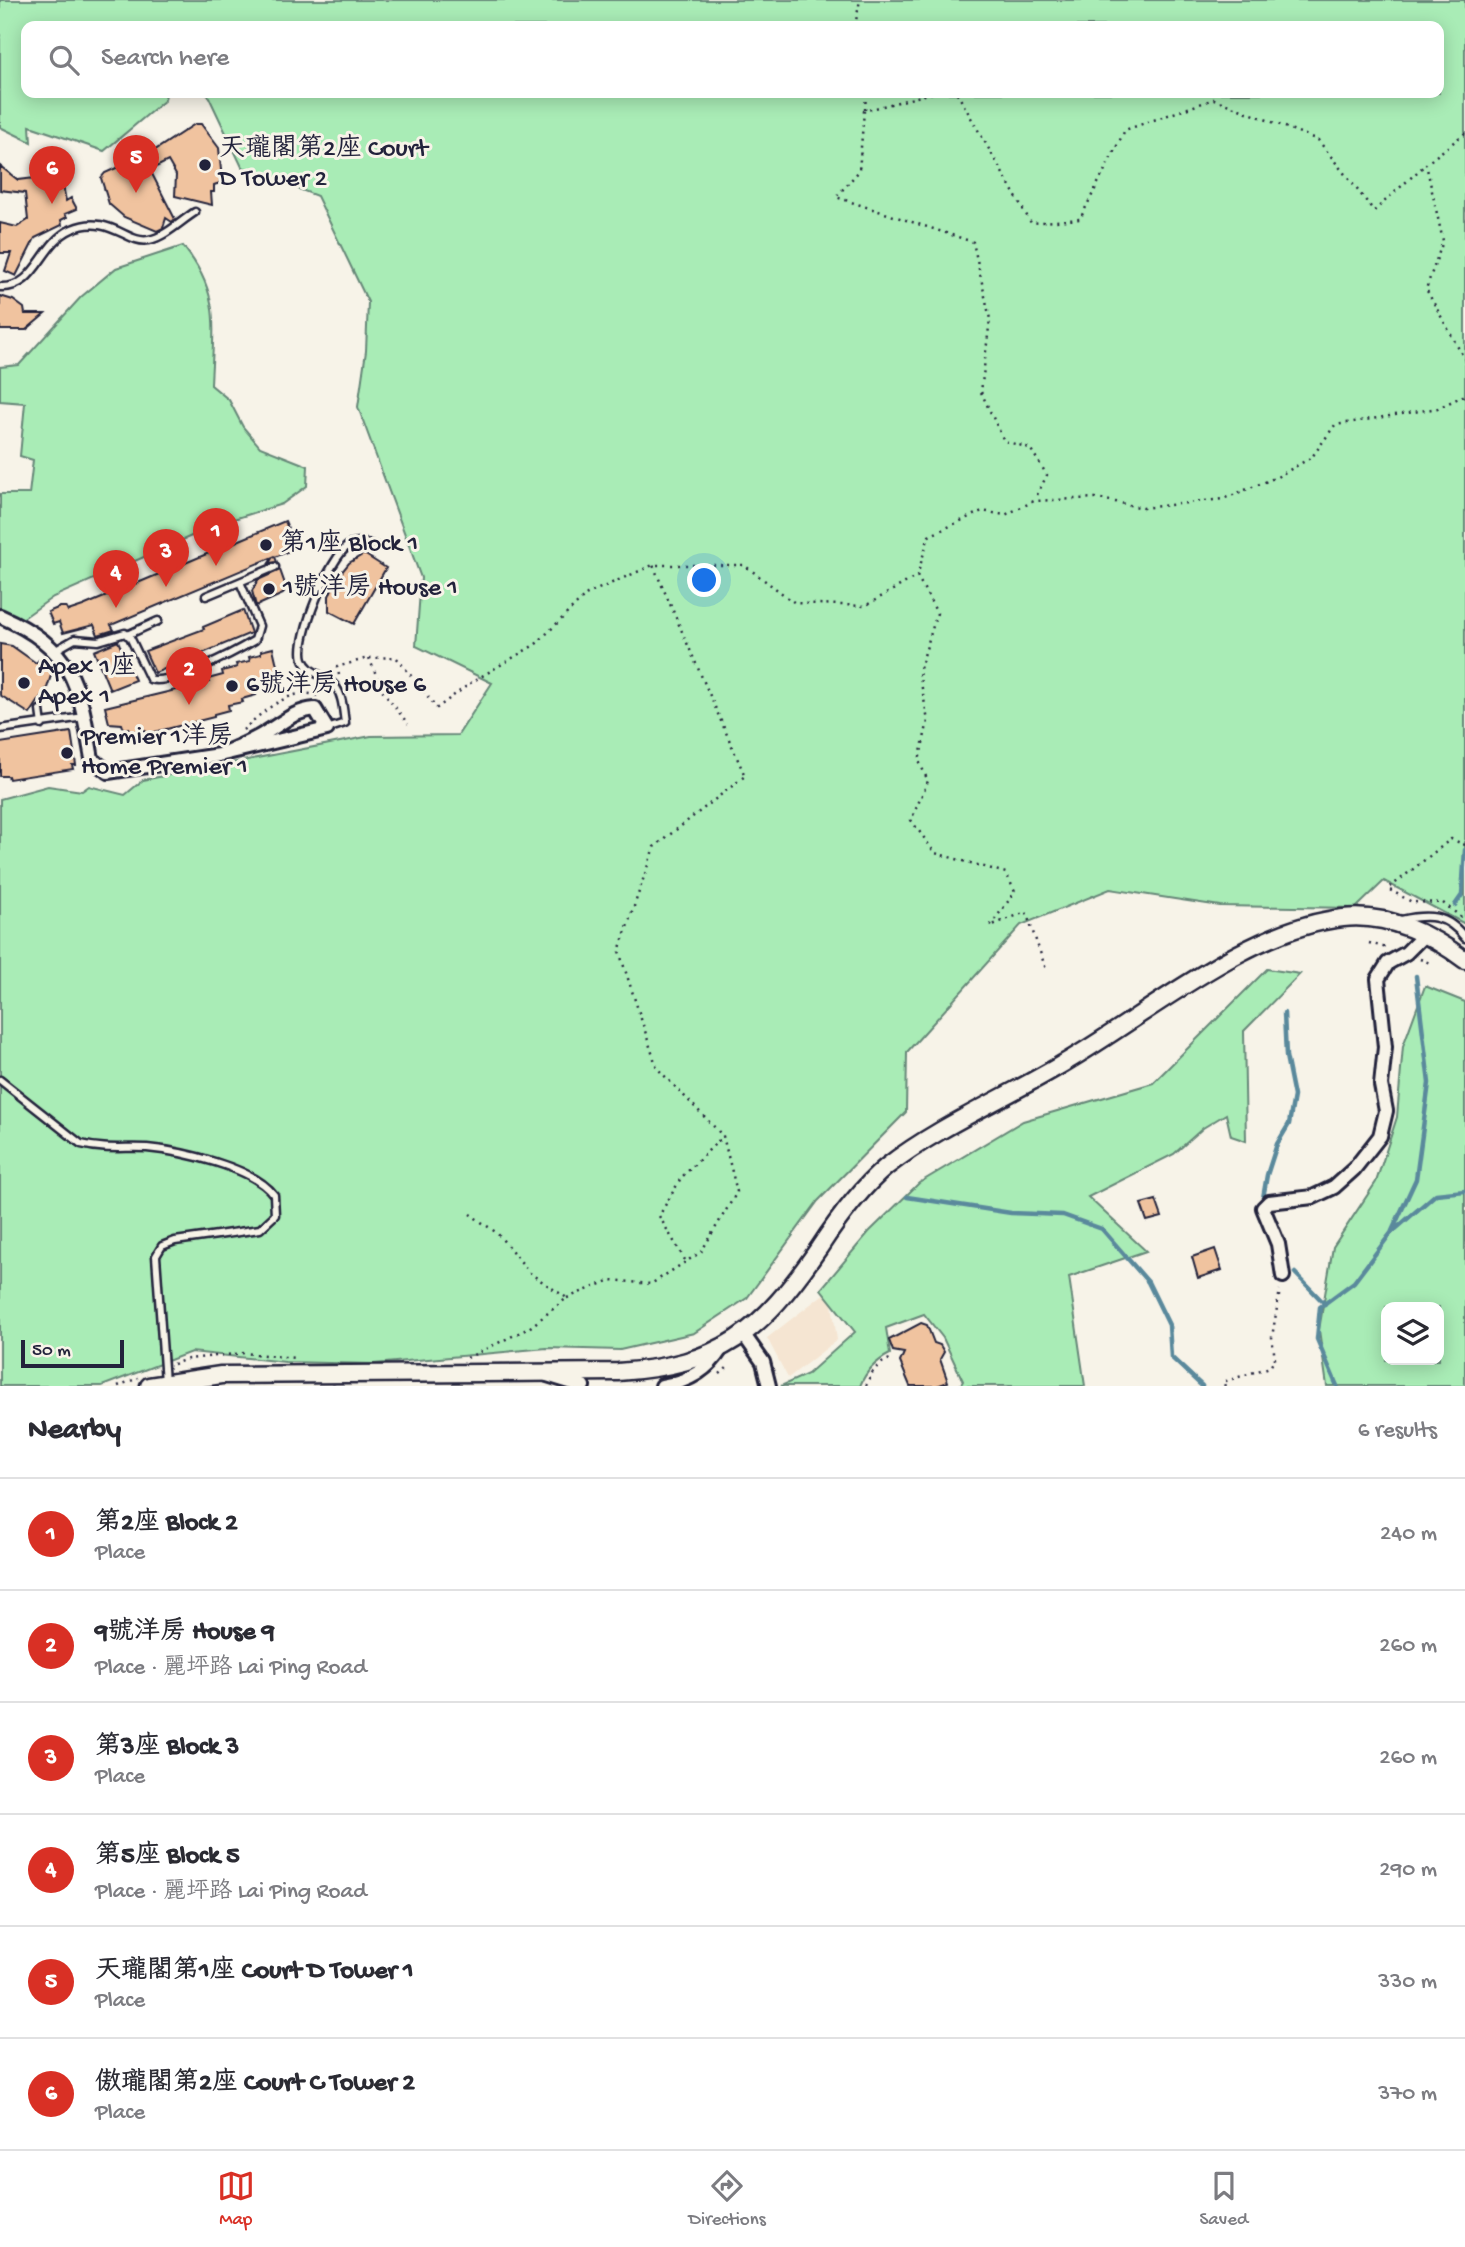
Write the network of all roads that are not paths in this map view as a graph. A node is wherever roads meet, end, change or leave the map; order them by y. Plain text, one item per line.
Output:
1 (195, 212) dead end
2 (0, 286) edge
3 (375, 546) dead end
4 (275, 567) dead end
5 (240, 582) junction
6 (206, 596) dead end
7 (0, 616) edge
8 (158, 621) dead end
9 (127, 635) junction
10 (54, 651) junction
11 (40, 710) dead end
12 (80, 718) junction
13 (43, 725) junction
14 (0, 729) edge
15 (327, 729) junction
16 (219, 755) junction
17 (1392, 922) junction
18 (1425, 934) junction
19 (1465, 938) edge
20 (1463, 960) edge
21 (0, 1080) edge
22 (1283, 1276) road end
23 (744, 1335) junction
24 (721, 1349) junction
25 (541, 1373) junction
26 (159, 1378) edge
27 (189, 1382) edge
28 (580, 1386) edge
29 (662, 1386) edge
30 (769, 1386) edge

1 - 2 lane
3 - 15 lane
4 - 5 lane
5 - 6 lane
5 - 9 lane
7 - 10 street
8 - 9 lane
9 - 10 lane
10 - 12 street
11 - 13 lane
12 - 13 lane
12 - 16 street
13 - 14 lane
15 - 16 street
15 - 16 street
17 - 18 main road
17 - 19 lane
17 - 23 main road
18 - 20 main road
18 - 22 street
21 - 26 lane
23 - 24 main road
23 - 30 street
24 - 25 main road
24 - 29 street
25 - 27 main road
25 - 28 street
26 - 27 main road

